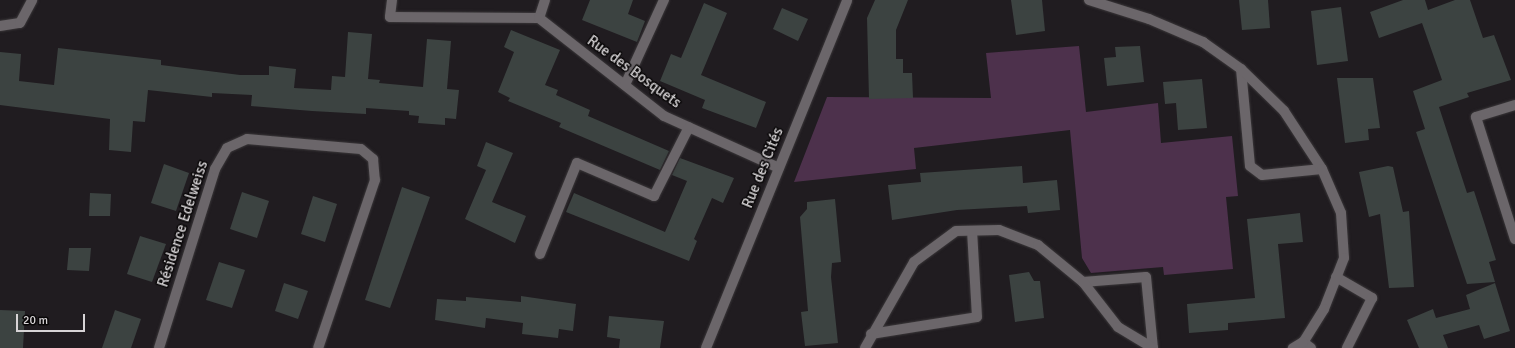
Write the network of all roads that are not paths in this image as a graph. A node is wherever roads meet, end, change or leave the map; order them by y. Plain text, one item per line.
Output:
1 (32, 0) edge
2 (392, 0) edge
3 (545, 0) edge
4 (664, 0) edge
5 (847, 0) edge
6 (1089, 0) edge
7 (539, 18) junction
8 (0, 26) edge
9 (1240, 69) junction
10 (625, 85) junction
11 (1515, 105) edge
12 (689, 127) junction
13 (779, 168) junction
14 (1322, 169) junction
15 (972, 230) junction
16 (1515, 239) edge
17 (540, 254) dead end
18 (1336, 277) junction
19 (1083, 282) junction
20 (871, 334) junction
21 (1307, 345) edge
22 (159, 348) edge
23 (318, 348) edge
24 (706, 348) edge
25 (864, 348) edge
26 (1153, 348) edge
27 (1293, 348) edge
28 (1347, 348) edge

1 - 8 street
2 - 7 street
3 - 7 street
4 - 10 street
5 - 13 street, Rue des Cités
6 - 9 street
7 - 10 street, Rue des Bosquets
9 - 14 street
9 - 14 street
10 - 12 street, Rue des Bosquets
11 - 16 street
12 - 13 street, Rue des Bosquets
12 - 17 street
13 - 24 street, Rue des Cités
14 - 18 street
15 - 19 street
15 - 20 street
15 - 20 street
18 - 21 street
18 - 28 street
19 - 26 street
19 - 26 street
20 - 25 street
21 - 27 street
22 - 23 street, Résidence Edelweiss

